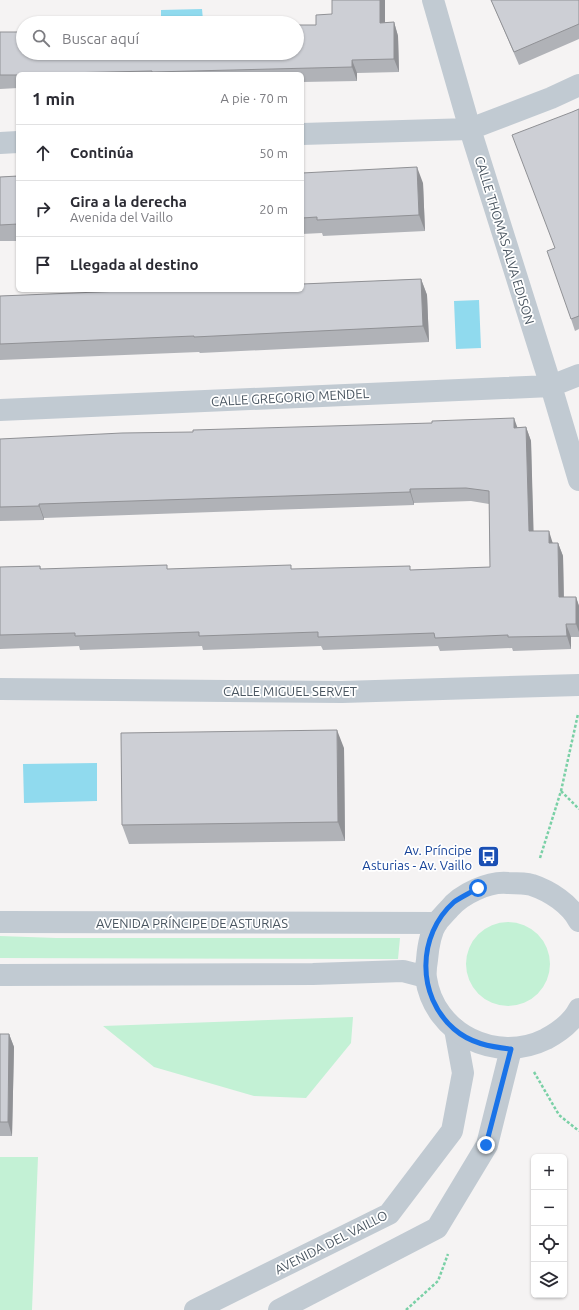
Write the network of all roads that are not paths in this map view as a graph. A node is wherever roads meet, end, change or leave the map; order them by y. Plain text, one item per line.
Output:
1 (433, 0) edge
2 (579, 86) edge
3 (470, 130) junction
4 (304, 134) edge
5 (16, 142) edge
6 (0, 143) edge
7 (579, 375) edge
8 (551, 386) junction
9 (0, 410) edge
10 (579, 480) edge
11 (579, 685) edge
12 (0, 689) edge
13 (579, 921) edge
14 (0, 922) edge
15 (437, 923) junction
16 (0, 975) edge
17 (426, 977) junction
18 (579, 1009) edge
19 (454, 1029) junction
20 (511, 1049) junction
21 (195, 1310) edge
22 (279, 1310) edge

1 - 3 street, CALLE THOMAS ALVA EDISON
2 - 3 street
3 - 4 street
3 - 8 street, CALLE THOMAS ALVA EDISON
5 - 6 street
7 - 8 street, CALLE GREGORIO MENDEL
8 - 9 street, CALLE GREGORIO MENDEL
8 - 10 street, CALLE THOMAS ALVA EDISON
11 - 12 street, CALLE MIGUEL SERVET
13 - 15 street
14 - 15 street, AVENIDA PRÍNCIPE DE ASTURIAS
15 - 17 street
16 - 17 street
17 - 19 street
18 - 20 street
19 - 20 street
19 - 21 street, AVENIDA DEL VAILLO
20 - 22 street

